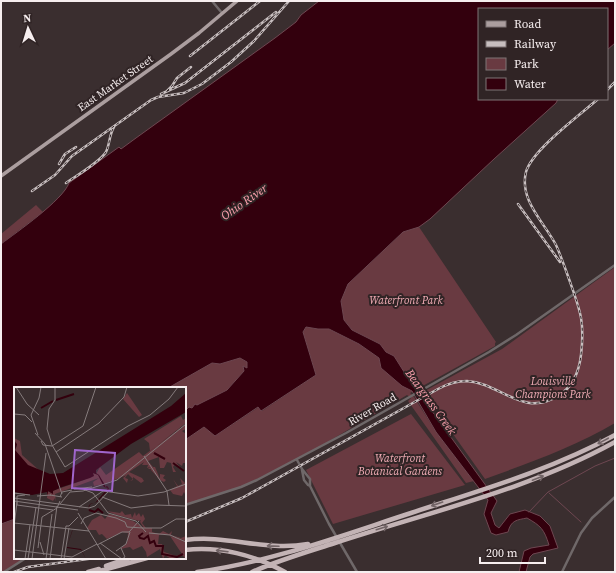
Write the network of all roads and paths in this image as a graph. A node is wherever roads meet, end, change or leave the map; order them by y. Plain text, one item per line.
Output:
1 (212, 1) edge
2 (237, 1) edge
3 (222, 13) junction
4 (1, 176) edge
5 (615, 265) edge
6 (615, 435) edge
7 (615, 442) edge
8 (297, 460) junction
9 (302, 469) junction
10 (310, 486) junction
11 (615, 497) edge
12 (186, 505) edge
13 (344, 537) junction
14 (186, 540) edge
15 (329, 541) junction
16 (186, 550) edge
17 (24, 559) edge
18 (126, 559) edge
19 (143, 559) edge
20 (4, 572) edge
21 (88, 572) edge
22 (96, 572) edge
23 (197, 572) edge
24 (252, 572) edge
25 (285, 572) edge
26 (357, 572) edge
27 (562, 572) edge

1 - 3 street
2 - 3 main road, East Market Street
3 - 4 main road, East Market Street
5 - 8 street, River Road
6 -> 13 highway
13 -> 7 highway
8 - 9 street
8 - 12 street, River Road
9 - 10 street
9 - 10 street
10 - 26 street
11 - 27 street
13 - 15 highway
15 -> 14 highway
15 - 23 highway
15 - 24 highway
25 -> 16 highway
17 - 20 street
18 - 21 highway
19 - 22 highway

